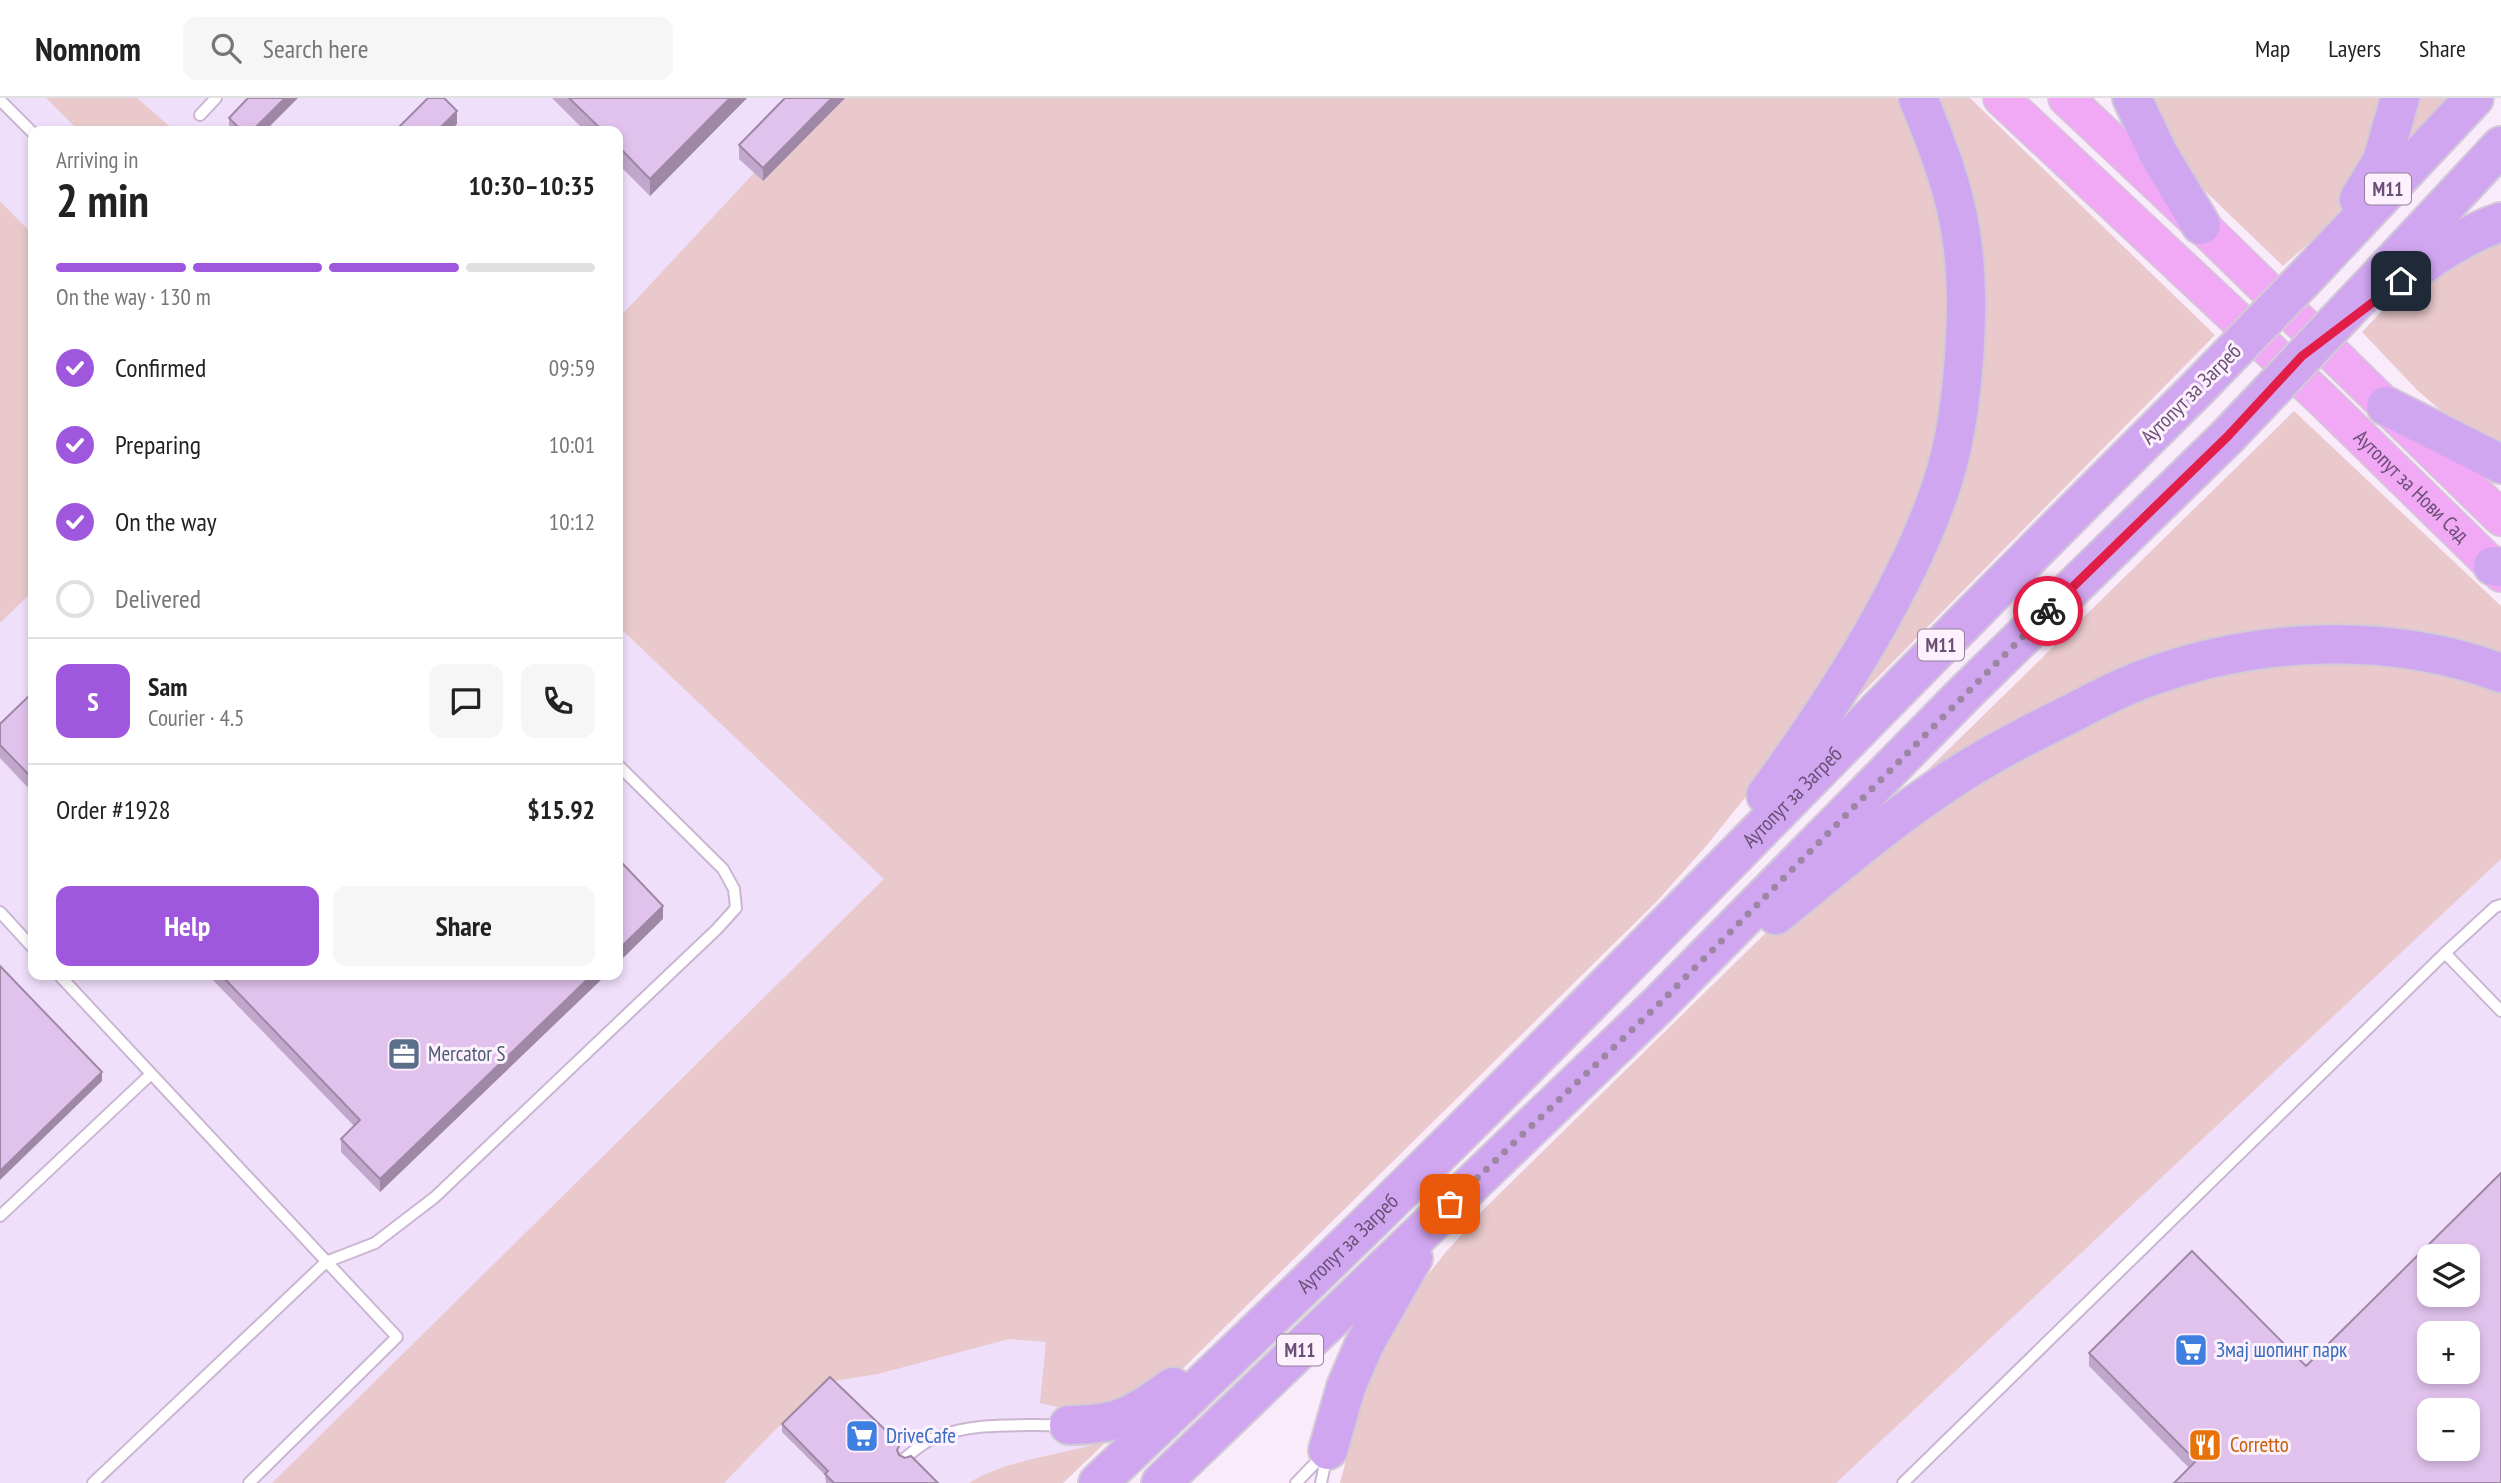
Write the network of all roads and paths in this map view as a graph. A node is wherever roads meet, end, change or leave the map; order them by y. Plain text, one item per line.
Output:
1 (216, 98) edge
2 (1918, 98) edge
3 (2001, 98) edge
4 (2066, 98) edge
5 (2132, 98) edge
6 (2400, 98) edge
7 (2474, 98) edge
8 (0, 100) edge
9 (200, 115) dead end
10 (28, 128) edge
11 (2501, 146) edge
12 (2501, 222) edge
13 (2201, 225) junction
14 (2389, 280) junction
15 (2303, 281) junction
16 (2386, 406) junction
17 (2501, 464) edge
18 (2501, 518) edge
19 (2498, 569) edge
20 (2501, 673) edge
21 (623, 770) edge
22 (1690, 901) junction
23 (2501, 905) edge
24 (0, 912) edge
25 (28, 943) edge
26 (2445, 953) junction
27 (64, 980) edge
28 (1658, 1005) junction
29 (2501, 1011) edge
30 (151, 1074) junction
31 (0, 1216) edge
32 (1438, 1216) junction
33 (326, 1262) junction
34 (1237, 1352) junction
35 (1069, 1425) joint
36 (905, 1458) edge
37 (1325, 1467) edge
38 (93, 1483) edge
39 (249, 1483) edge
40 (1098, 1483) edge
41 (1161, 1483) edge
42 (1296, 1483) edge
43 (1903, 1483) edge

1 - 9 lane
2 - 22 highway
3 - 19 main road, Аутопут за Нови Сад
4 - 13 main road, Аутопут за Нови Сад
5 - 13 highway
6 - 15 highway
7 - 15 highway, Аутопут за Загреб / M11
8 - 10 lane
11 - 14 highway, M11
12 - 14 highway
13 - 16 main road, Аутопут за Нови Сад
14 - 28 highway, Аутопут за Загреб / M11, bridge
15 - 22 highway, Аутопут за Загреб / M11, bridge
16 - 17 highway
16 - 18 main road, Аутопут за Нови Сад
20 - 28 highway
21 - 33 lane
22 - 34 highway, Аутопут за Загреб / M11
23 - 26 lane
24 - 25 lane
26 - 29 lane
26 - 43 lane
27 - 30 lane
28 - 32 highway, Аутопут за Загреб / M11
30 - 31 lane
30 - 33 lane
32 - 37 highway
32 - 41 highway, Аутопут за Загреб / M11
33 - 38 lane
33 - 39 lane
34 - 35 highway
34 - 40 highway, Аутопут за Загреб / M11
35 - 36 lane
37 - 42 lane

